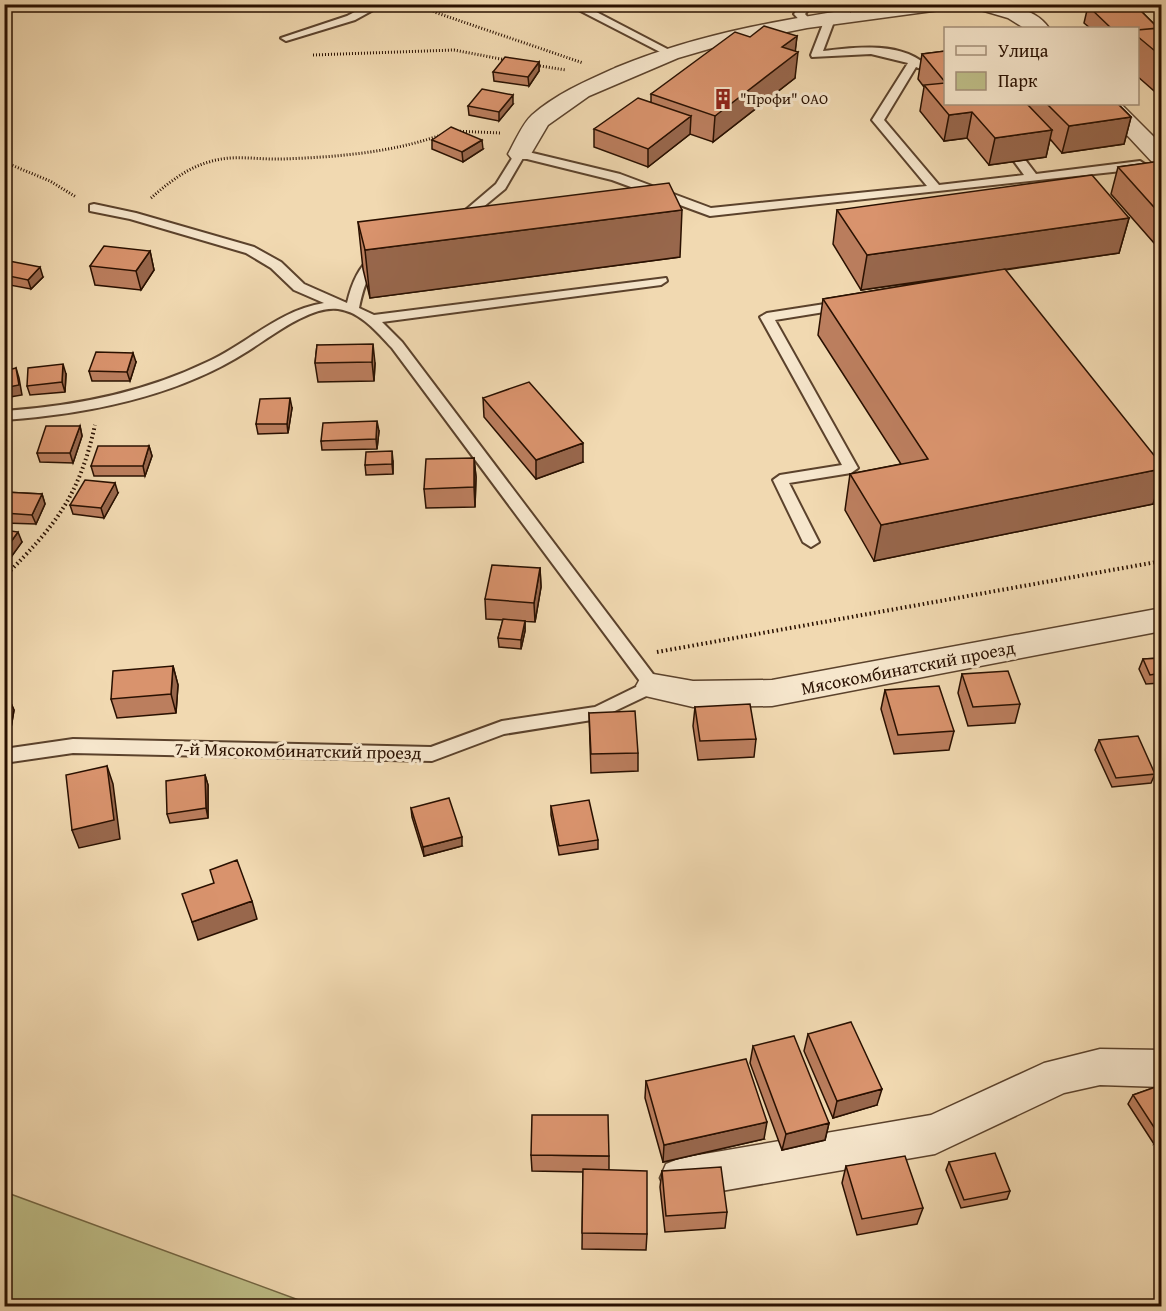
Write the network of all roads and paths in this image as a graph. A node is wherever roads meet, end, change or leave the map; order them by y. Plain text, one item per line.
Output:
1 (379, 4) edge
2 (420, 4) edge
3 (572, 4) edge
4 (940, 4) edge
5 (981, 4) edge
6 (900, 7) edge
7 (807, 13) edge
8 (830, 19) junction
9 (1036, 27) edge
10 (286, 38) dead end
11 (670, 53) junction
12 (313, 55) dead end
13 (565, 57) junction
14 (512, 60) edge
15 (915, 61) junction
16 (523, 63) edge
17 (929, 72) edge
18 (619, 75) junction
19 (1110, 105) edge
20 (525, 145) junction
21 (1019, 160) edge
22 (1161, 160) edge
23 (4, 162) edge
24 (1033, 178) junction
25 (936, 189) junction
26 (94, 208) joint
27 (132, 216) junction
28 (448, 226) edge
29 (391, 251) edge
30 (661, 280) dead end
31 (858, 303) edge
32 (337, 305) junction
33 (352, 311) junction
34 (372, 319) junction
35 (99, 404) junction
36 (4, 416) edge
37 (812, 542) dead end
38 (1161, 561) edge
39 (4, 577) edge
40 (1161, 619) edge
41 (631, 657) junction
42 (652, 686) junction
43 (4, 756) edge
44 (1161, 1069) edge
45 (681, 1178) edge

1 - 10 lane
2 - 13 path
3 - 11 lane
4 - 6 street
5 - 9 street
6 - 8 street
7 - 8 street
7 - 11 street
8 - 15 lane
11 - 18 street
12 - 14 path
13 - 16 path
13 - 18 path
15 - 17 lane
15 - 25 lane
18 - 20 street
19 - 22 street
20 - 25 lane
20 - 27 path
20 - 28 lane
21 - 24 lane
22 - 24 lane
23 - 26 path
24 - 25 lane
26 - 27 lane
27 - 32 lane
29 - 33 lane
30 - 34 lane
31 - 37 lane
32 - 33 lane
32 - 35 lane
33 - 34 lane
34 - 41 lane
35 - 36 lane
35 - 39 path
38 - 41 path
40 - 42 street, Мясокомбинатский проезд
41 - 42 lane
42 - 43 lane, 7-й Мясокомбинатский проезд
44 - 45 street

